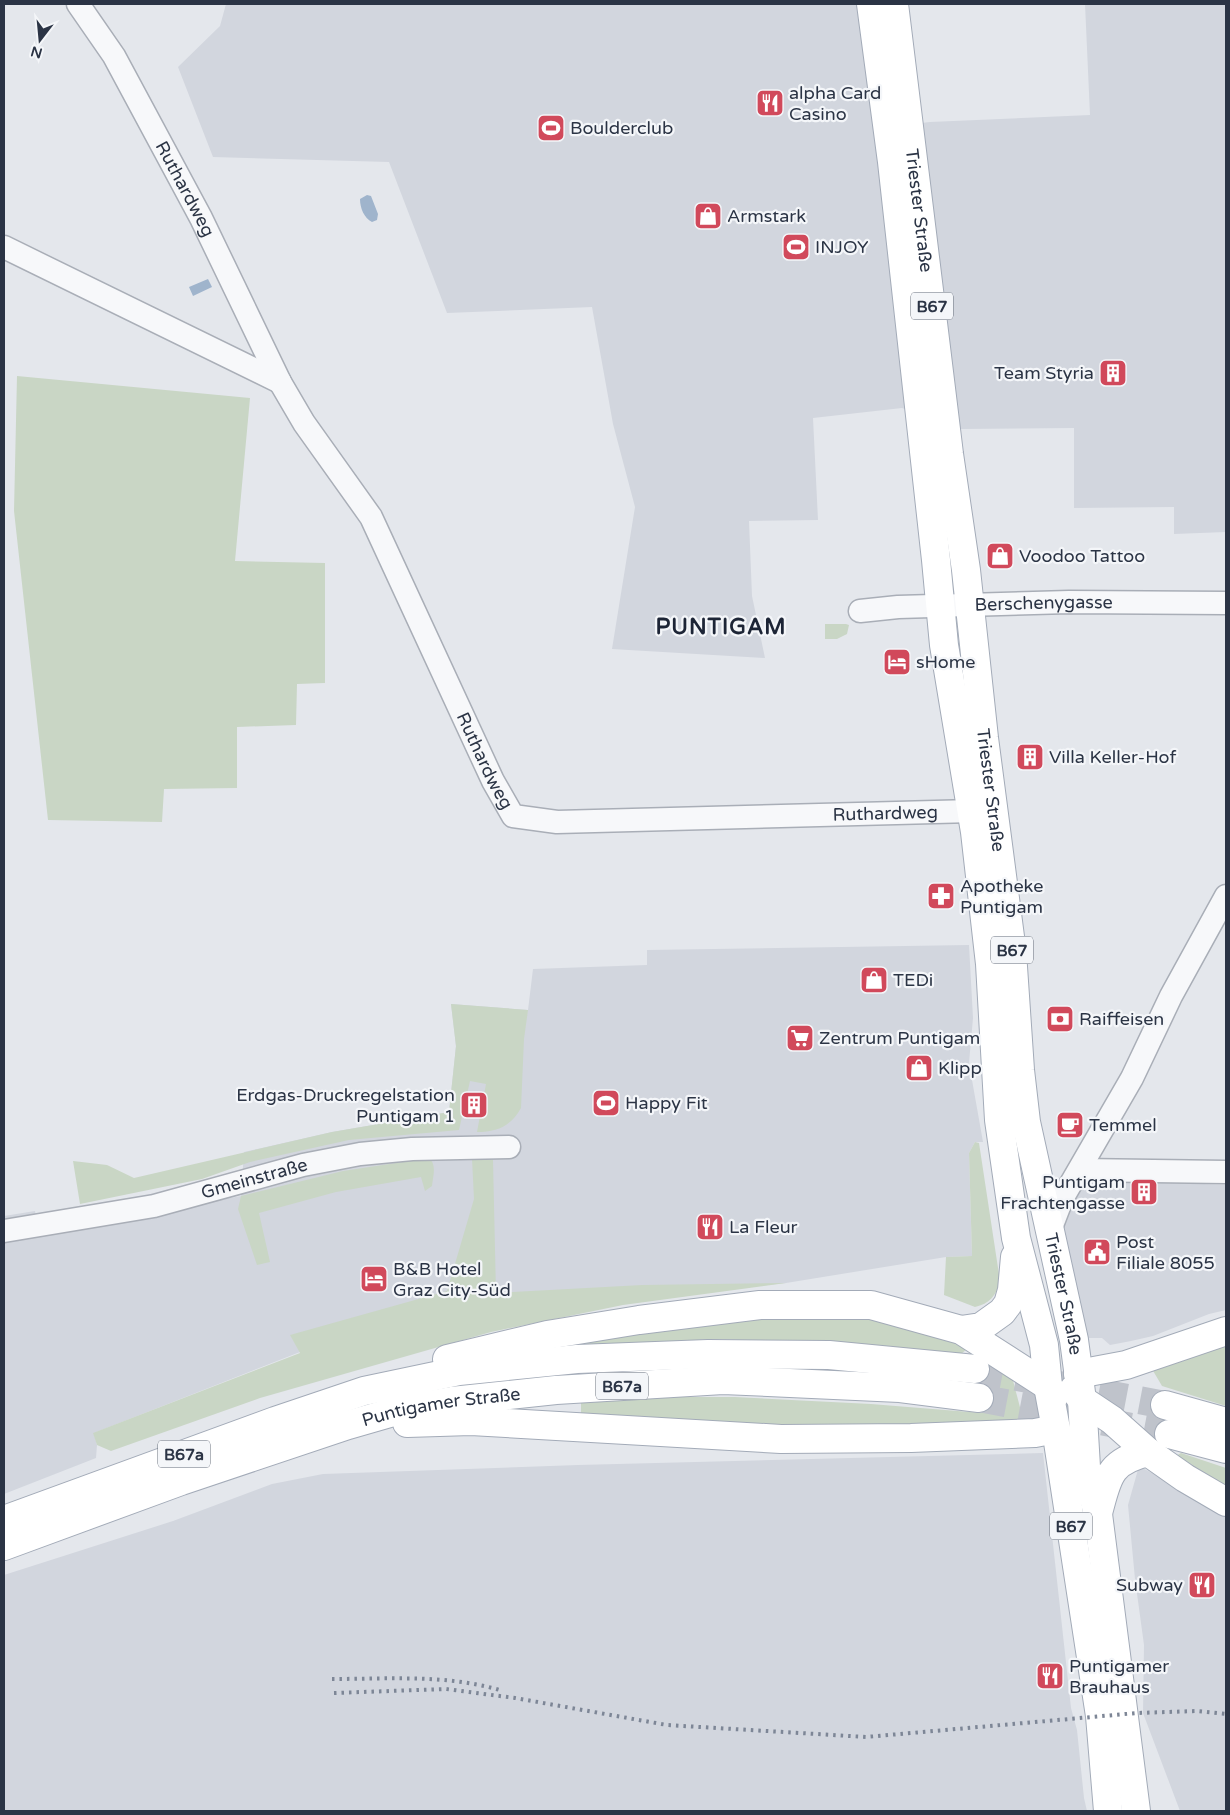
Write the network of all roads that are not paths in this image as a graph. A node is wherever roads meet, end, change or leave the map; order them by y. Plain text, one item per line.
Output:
1 (78, 4) edge
2 (871, 4) edge
3 (894, 4) edge
4 (4, 247) edge
5 (280, 382) junction
6 (1226, 603) edge
7 (969, 604) junction
8 (939, 606) junction
9 (860, 612) dead end
10 (973, 812) junction
11 (1226, 896) edge
12 (509, 1147) dead end
13 (1080, 1170) junction
14 (1226, 1172) edge
15 (4, 1231) edge
16 (1049, 1233) junction
17 (1016, 1238) junction
18 (960, 1330) junction
19 (1226, 1330) edge
20 (975, 1369) tunnel mouth
21 (364, 1391) junction
22 (979, 1398) tunnel mouth
23 (1067, 1398) junction
24 (1165, 1405) tunnel mouth
25 (1226, 1422) edge
26 (348, 1425) junction
27 (1169, 1434) tunnel mouth
28 (1226, 1449) edge
29 (1148, 1452) junction
30 (1226, 1502) edge
31 (1098, 1514) junction
32 (4, 1520) edge
33 (4, 1546) edge
34 (1108, 1811) edge
35 (1136, 1811) edge

1 - 5 street, Ruthardweg
2 - 8 main road, Triester Straße / B67
3 - 7 main road, Triester Straße / B67
4 - 5 street
5 - 10 street, Ruthardweg
6 - 7 street, Berschenygasse
7 - 8 street, Berschenygasse
7 - 16 main road, Triester Straße / B67
8 - 9 street, Berschenygasse
8 - 10 main road, Triester Straße / B67
10 - 17 main road, Triester Straße / B67
11 - 13 street
12 - 15 street, Gmeinstraße
13 - 14 street
13 - 16 street
16 - 23 main road, Triester Straße / B67
17 - 18 main road
17 - 23 main road, Triester Straße / B67
18 - 21 main road
18 - 23 main road
19 - 23 main road
20 - 21 main road, Puntigamer Straße / B67a
21 - 32 main road, Puntigamer Straße / B67a
22 - 26 main road, Puntigamer Straße / B67a
23 - 26 main road
23 - 29 main road
23 - 31 main road, Triester Straße / B67
23 - 34 main road, Triester Straße / B67
24 - 25 main road
26 - 33 main road, Puntigamer Straße / B67a
27 - 28 main road
29 - 30 main road
29 - 31 main road
31 - 35 main road, Triester Straße / B67

